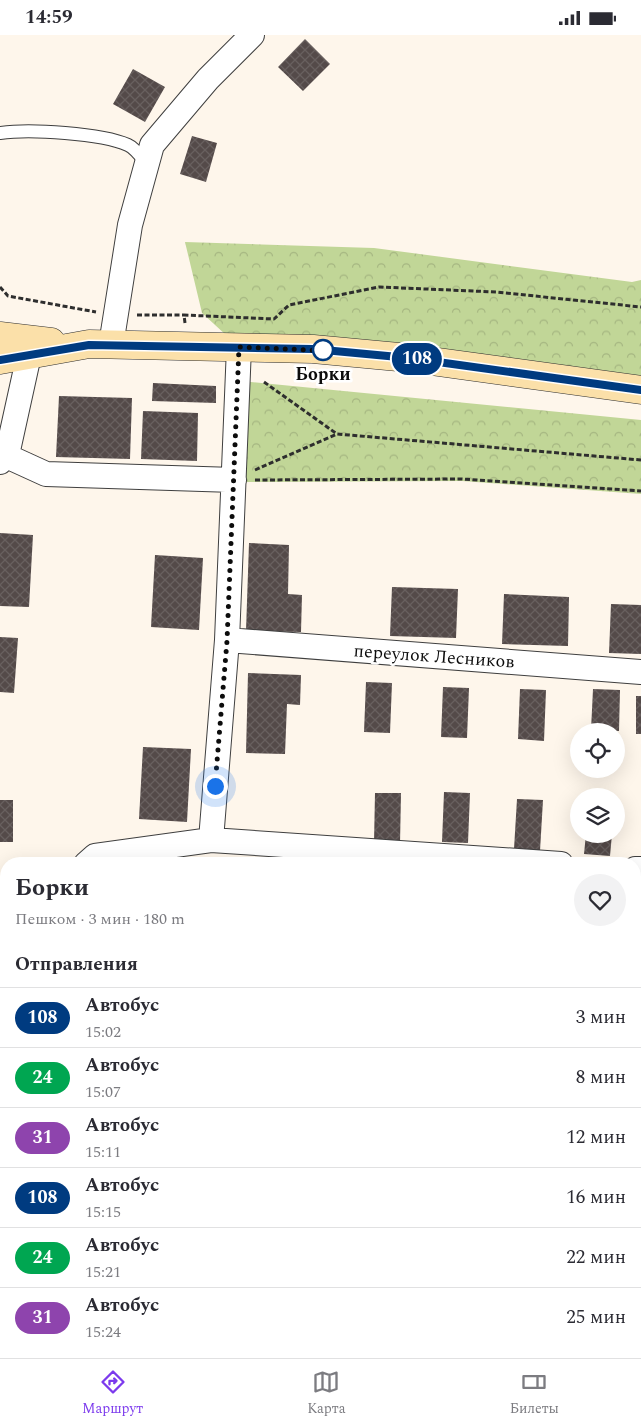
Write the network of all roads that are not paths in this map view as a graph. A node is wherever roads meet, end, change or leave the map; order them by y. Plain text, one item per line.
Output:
1 (252, 35) edge
2 (0, 133) edge
3 (147, 164) junction
4 (0, 336) edge
5 (100, 345) junction
6 (239, 347) junction
7 (29, 355) junction
8 (0, 360) edge
9 (641, 390) edge
10 (2, 456) edge
11 (234, 480) junction
12 (227, 641) junction
13 (641, 672) edge
14 (210, 840) junction
15 (95, 857) edge
16 (459, 857) edge

1 - 3 street
2 - 3 lane
3 - 5 street
4 - 5 main road
5 - 6 main road
5 - 7 main road
6 - 9 main road
6 - 11 street
7 - 8 main road
7 - 10 street
10 - 11 street
11 - 12 street
12 - 13 street, переулок Лесников
12 - 14 street
14 - 15 street
14 - 16 street

